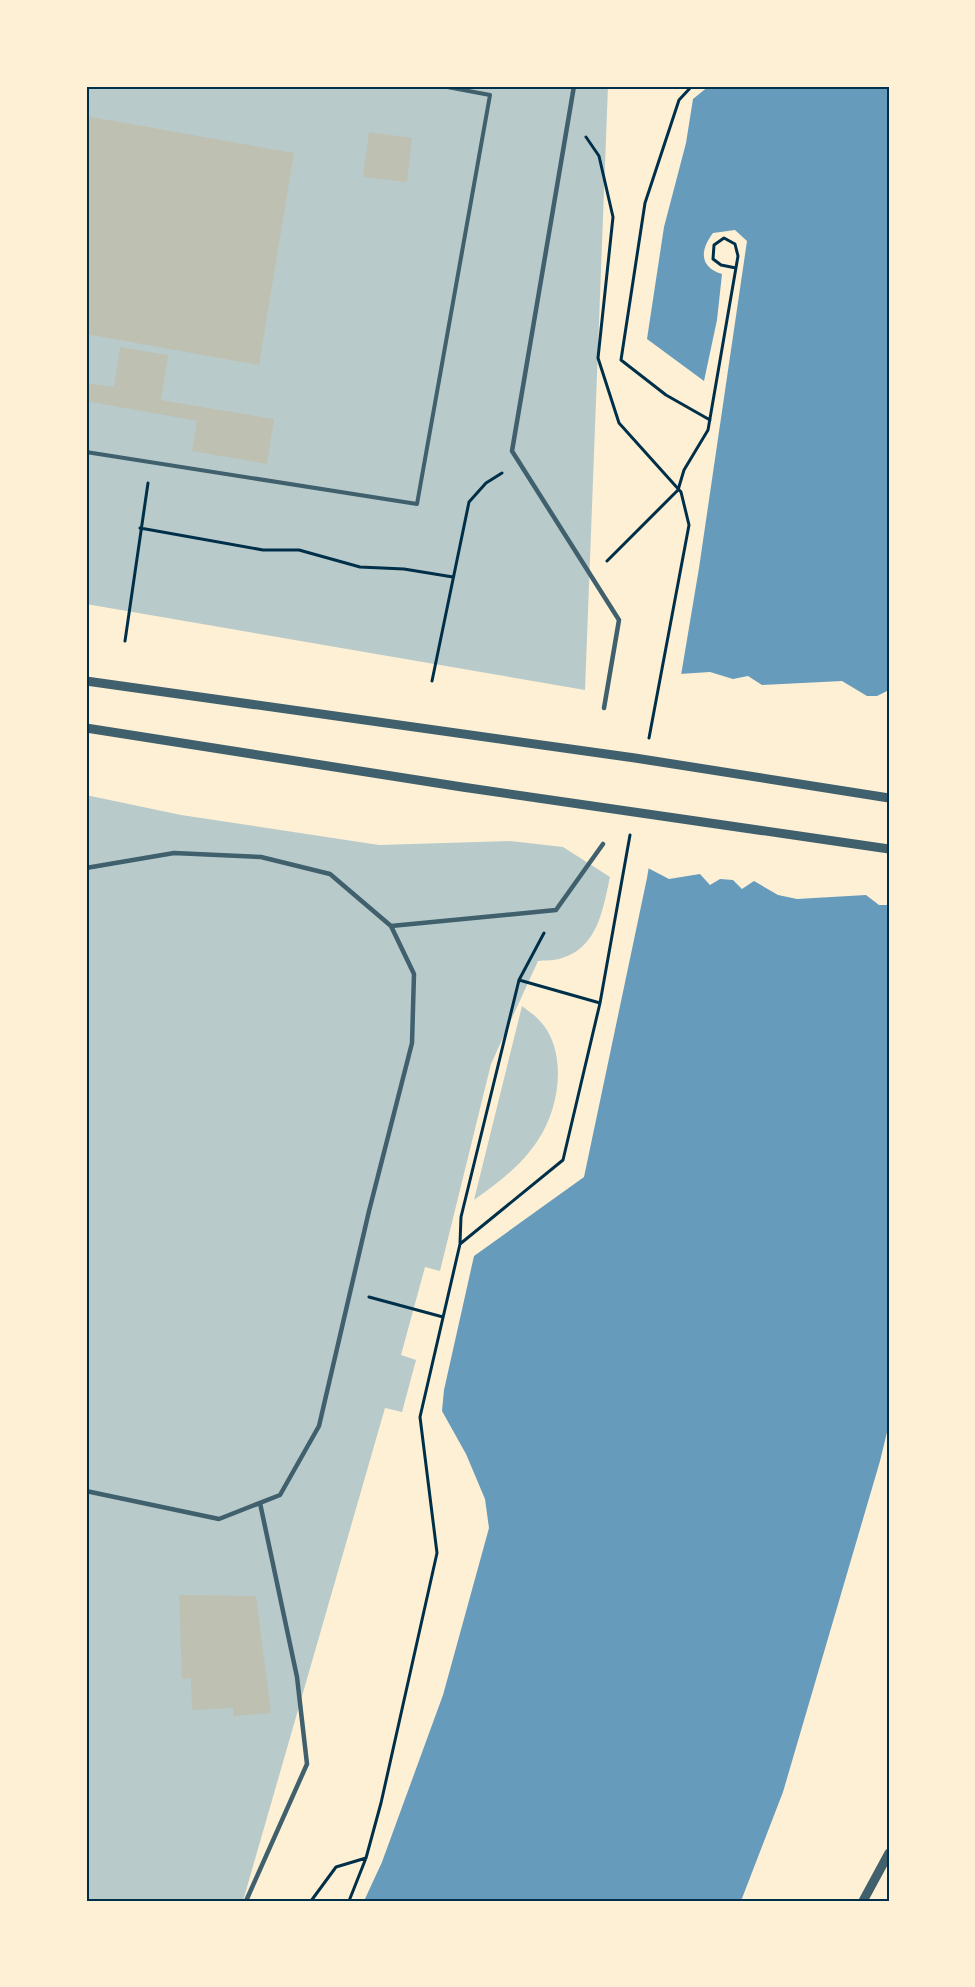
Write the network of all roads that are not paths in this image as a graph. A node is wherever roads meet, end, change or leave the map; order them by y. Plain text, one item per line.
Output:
1 (442, 86) edge
2 (574, 86) edge
3 (86, 452) edge
4 (86, 681) edge
5 (604, 708) dead end
6 (86, 728) edge
7 (889, 798) edge
8 (603, 844) dead end
9 (889, 848) edge
10 (86, 868) edge
11 (391, 926) junction
12 (86, 1491) edge
13 (260, 1503) junction
14 (889, 1854) edge
15 (881, 1868) junction
16 (889, 1875) edge
17 (246, 1901) edge
18 (863, 1901) edge

1 - 3 lane
2 - 5 street
4 - 7 street
6 - 9 street
8 - 11 street
10 - 11 street
11 - 13 street
12 - 13 street
13 - 17 street
14 - 15 street
15 - 16 street
15 - 18 street

